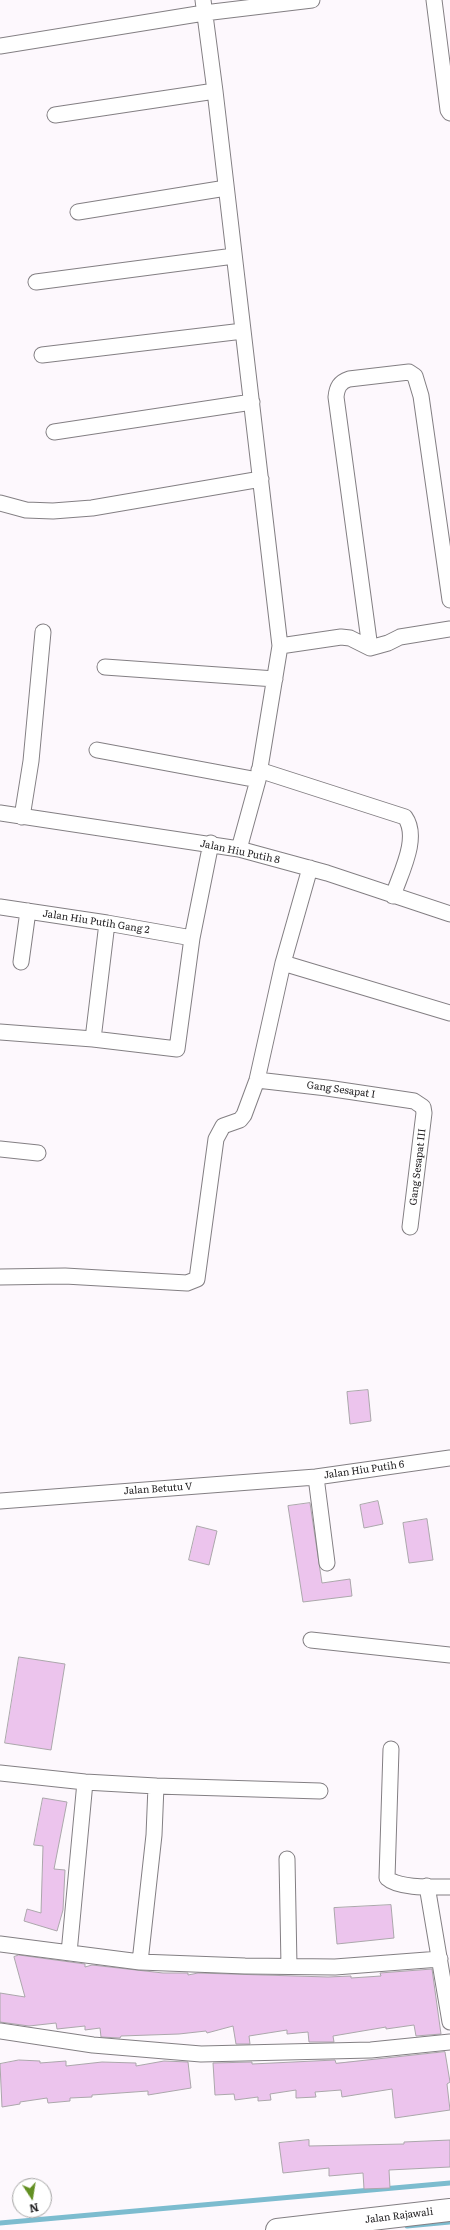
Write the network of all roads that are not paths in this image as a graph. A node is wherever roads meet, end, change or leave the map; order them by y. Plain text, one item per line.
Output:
1 (312, 0) edge
2 (434, 0) edge
3 (203, 6) edge
4 (0, 46) edge
5 (215, 91) junction
6 (450, 113) edge
7 (54, 115) dead end
8 (226, 188) junction
9 (78, 212) dead end
10 (234, 256) junction
11 (36, 282) dead end
12 (243, 331) junction
13 (42, 355) dead end
14 (252, 402) junction
15 (54, 432) dead end
16 (261, 479) junction
17 (0, 503) edge
18 (450, 600) edge
19 (450, 629) edge
20 (43, 632) dead end
21 (280, 646) junction
22 (370, 648) junction
23 (105, 667) dead end
24 (275, 679) junction
25 (97, 750) dead end
26 (258, 775) junction
27 (0, 813) edge
28 (22, 817) junction
29 (211, 844) junction
30 (239, 849) junction
31 (310, 868) junction
32 (393, 896) junction
33 (0, 907) edge
34 (28, 911) junction
35 (450, 914) edge
36 (107, 923) junction
37 (192, 938) junction
38 (21, 962) dead end
39 (283, 963) junction
40 (450, 1013) edge
41 (0, 1032) edge
42 (93, 1039) junction
43 (257, 1080) junction
44 (423, 1108) joint
45 (0, 1149) edge
46 (38, 1152) dead end
47 (410, 1227) dead end
48 (0, 1277) edge
49 (450, 1458) edge
50 (316, 1477) junction
51 (0, 1500) edge
52 (327, 1563) dead end
53 (311, 1640) dead end
54 (450, 1655) edge
55 (391, 1749) dead end
56 (0, 1773) edge
57 (85, 1782) junction
58 (156, 1786) junction
59 (320, 1791) dead end
60 (287, 1859) dead end
61 (427, 1886) junction
62 (450, 1887) edge
63 (0, 1944) edge
64 (69, 1953) junction
65 (440, 1959) junction
66 (140, 1962) junction
67 (289, 1966) junction
68 (450, 2022) edge
69 (0, 2031) edge
70 (450, 2042) edge
71 (450, 2210) edge
72 (277, 2230) edge

1 - 3 street
2 - 6 street
3 - 4 street
3 - 5 street
5 - 7 street
5 - 8 street
8 - 9 street
8 - 10 street
10 - 11 street
10 - 12 street
12 - 13 street
12 - 14 street
14 - 15 street
14 - 16 street
16 - 17 street
16 - 21 street
18 - 22 street
19 - 22 street
20 - 28 street
21 - 22 street
21 - 24 street
23 - 24 street
24 - 26 street
25 - 26 street
26 - 30 street
26 - 32 street
27 - 28 street, Jalan Hiu Putih 8
28 - 29 street, Jalan Hiu Putih 8
29 - 30 street, Jalan Hiu Putih 8
29 - 37 street
30 - 31 street, Jalan Hiu Putih 8
31 - 32 street, Jalan Hiu Putih 8
31 - 39 street
32 - 35 street, Jalan Hiu Putih 8
33 - 34 street, Jalan Hiu Putih Gang 2
34 - 36 street, Jalan Hiu Putih Gang 2
34 - 38 street
36 - 37 street, Jalan Hiu Putih Gang 2
36 - 42 street
37 - 42 street
39 - 40 street
39 - 43 street
41 - 42 street
43 - 44 street, Gang Sesapat I
43 - 48 street
44 - 47 street, Gang Sesapat III
45 - 46 street
49 - 50 street, Jalan Hiu Putih 6
50 - 51 street, Jalan Betutu V
50 - 52 street, Jalan Hiu Putih 6
53 - 54 street
55 - 61 street
56 - 57 street
57 - 58 street
57 - 64 street
58 - 59 street
58 - 66 street
60 - 67 street
61 - 62 street
61 - 65 street
63 - 64 street
64 - 66 street
65 - 67 street
65 - 68 street
66 - 67 street
69 - 70 street
71 - 72 main road, Jalan Rajawali

